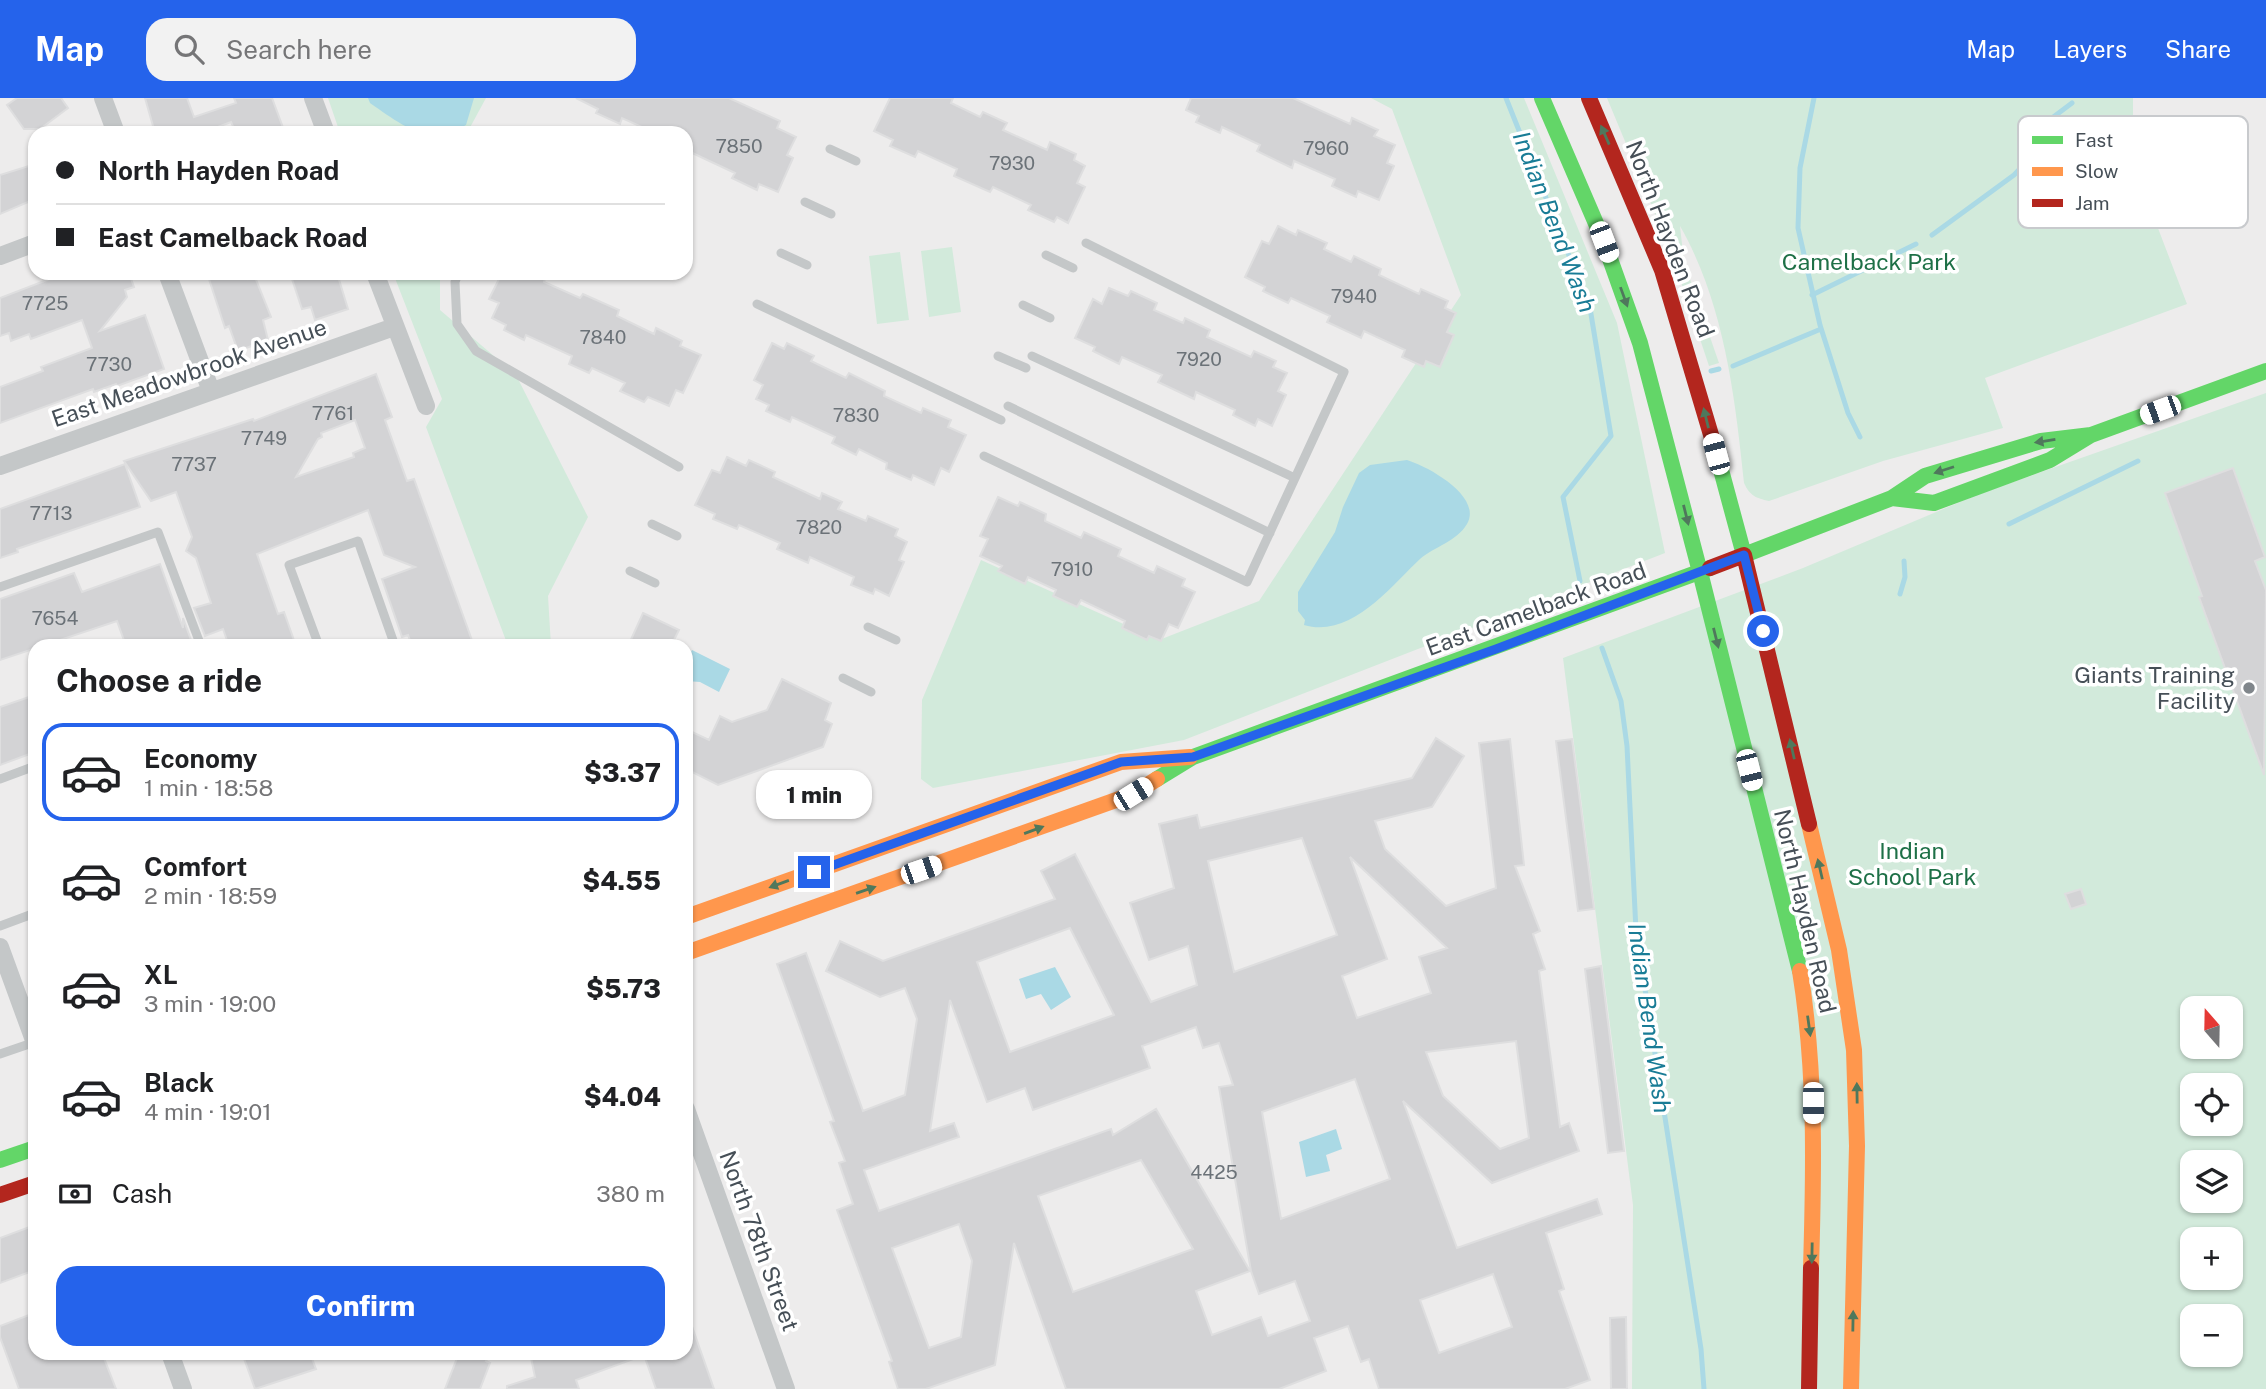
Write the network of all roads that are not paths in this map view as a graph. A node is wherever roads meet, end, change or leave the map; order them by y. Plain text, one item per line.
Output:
1 (103, 98) edge
2 (313, 98) edge
3 (1542, 98) edge
4 (1589, 98) edge
5 (113, 126) edge
6 (323, 126) edge
7 (830, 149) dead end
8 (856, 161) dead end
9 (805, 202) dead end
10 (831, 214) dead end
11 (1086, 243) dead end
12 (28, 246) edge
13 (781, 253) dead end
14 (0, 256) edge
15 (1046, 256) dead end
16 (807, 265) dead end
17 (1073, 268) dead end
18 (170, 280) edge
19 (377, 280) edge
20 (455, 280) edge
21 (757, 304) dead end
22 (1023, 305) dead end
23 (1050, 318) dead end
24 (394, 327) junction
25 (1032, 355) dead end
26 (998, 356) dead end
27 (1026, 368) dead end
28 (2266, 371) edge
29 (211, 391) junction
30 (426, 406) dead end
31 (1008, 406) dead end
32 (1001, 419) dead end
33 (2091, 435) junction
34 (984, 456) dead end
35 (0, 466) edge
36 (679, 467) dead end
37 (1295, 478) junction
38 (1892, 498) junction
39 (652, 524) dead end
40 (1270, 533) junction
41 (677, 537) dead end
42 (1744, 555) junction
43 (630, 571) dead end
44 (1700, 572) junction
45 (655, 583) dead end
46 (0, 587) edge
47 (868, 626) dead end
48 (198, 639) edge
49 (316, 639) edge
50 (393, 639) edge
51 (896, 640) dead end
52 (844, 678) dead end
53 (871, 692) dead end
54 (1193, 757) junction
55 (28, 769) edge
56 (0, 779) edge
57 (693, 915) edge
58 (28, 916) edge
59 (0, 926) edge
60 (0, 947) edge
61 (693, 951) edge
62 (28, 1023) edge
63 (28, 1044) edge
64 (0, 1054) edge
65 (693, 1129) edge
66 (28, 1150) edge
67 (0, 1160) edge
68 (28, 1185) edge
69 (0, 1195) edge
70 (173, 1360) edge
71 (183, 1389) edge
72 (786, 1389) edge
73 (1809, 1389) edge
74 (1851, 1389) edge

1 - 5 street
2 - 6 street
3 -> 44 main road, North Hayden Road
42 -> 4 main road, North Hayden Road
7 - 8 lane
9 - 10 lane
11 - 37 lane
12 - 14 street
13 - 16 lane
15 - 17 lane
18 - 29 street
19 - 24 street
20 - 36 lane
21 - 32 lane
22 - 23 lane
24 - 29 street, East Meadowbrook Avenue
24 - 30 street
25 - 37 lane
26 - 27 lane
28 - 33 main road, East Camelback Road
29 - 35 street, East Meadowbrook Avenue
31 - 40 lane
33 -> 38 main road, East Camelback Road
33 - 38 main road, East Camelback Road
34 - 40 lane
37 - 40 lane
38 - 42 main road, East Camelback Road
39 - 41 lane
42 - 44 main road, East Camelback Road
74 -> 42 main road, North Hayden Road
43 - 45 lane
44 - 54 main road, East Camelback Road
44 -> 73 main road, North Hayden Road
46 - 48 lane
47 - 51 lane
49 - 50 lane
52 - 53 lane
54 -> 57 main road, East Camelback Road
61 -> 54 main road, East Camelback Road
55 - 56 lane
58 - 59 lane
60 - 62 street
63 - 64 lane
65 - 72 street, North 78th Street
66 - 67 main road
68 - 69 main road
70 - 71 street

